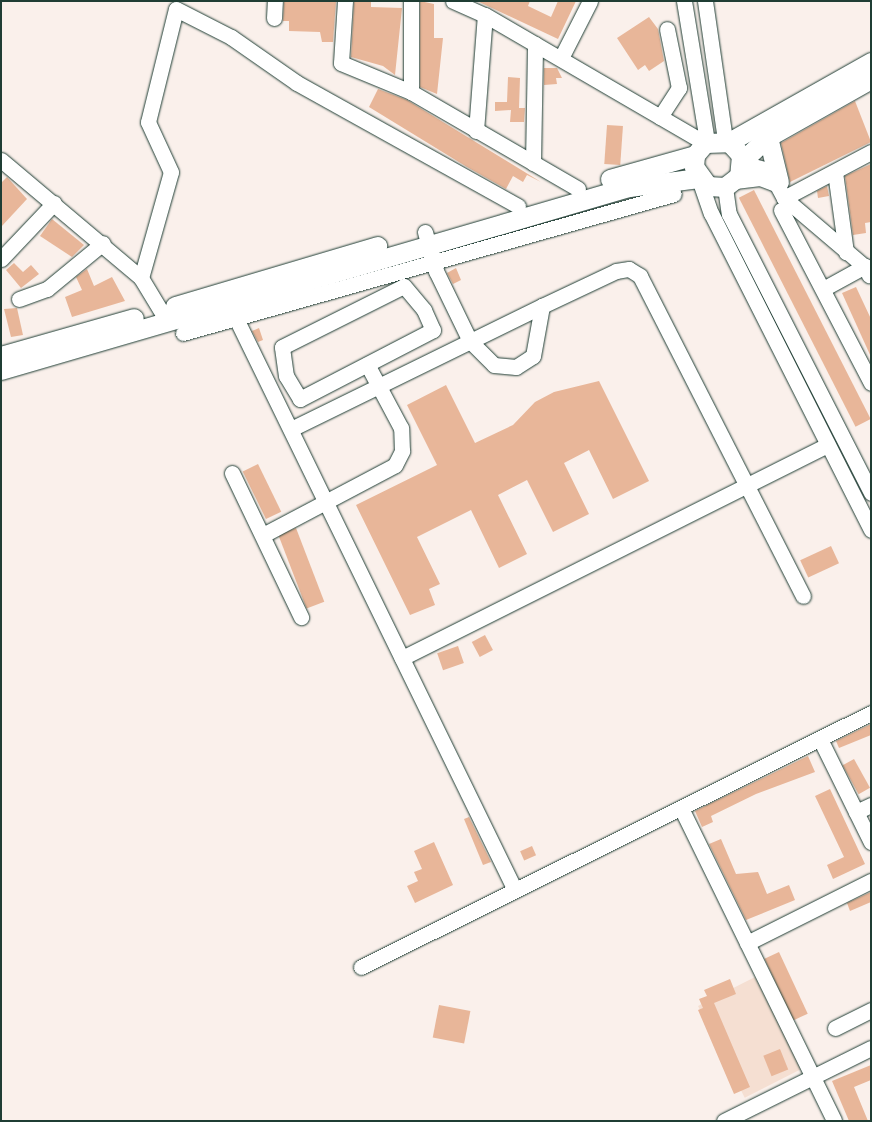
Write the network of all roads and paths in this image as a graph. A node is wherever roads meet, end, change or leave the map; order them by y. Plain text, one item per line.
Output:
1 (275, 1) edge
2 (345, 1) edge
3 (411, 1) edge
4 (453, 1) edge
5 (590, 1) edge
6 (684, 1) edge
7 (705, 1) edge
8 (173, 5) edge
9 (485, 15) junction
10 (274, 18) dead end
11 (667, 29) dead end
12 (535, 44) junction
13 (560, 58) junction
14 (871, 62) edge
15 (871, 79) edge
16 (411, 92) junction
17 (660, 117) junction
18 (476, 131) junction
19 (768, 137) junction
20 (712, 145) junction
21 (871, 152) edge
22 (742, 162) junction
23 (533, 163) junction
24 (4, 167) edge
25 (836, 172) junction
26 (698, 179) junction
27 (730, 184) junction
28 (578, 189) junction
29 (674, 194) dead end
30 (781, 194) junction
31 (54, 203) junction
32 (518, 206) junction
33 (103, 243) junction
34 (430, 245) junction
35 (846, 252) junction
36 (1, 258) edge
37 (869, 272) edge
38 (141, 278) junction
39 (823, 289) junction
40 (20, 299) dead end
41 (230, 304) junction
42 (542, 306) junction
43 (165, 316) junction
44 (183, 333) dead end
45 (475, 339) junction
46 (1, 356) edge
47 (367, 364) junction
48 (1, 370) edge
49 (871, 383) edge
50 (379, 386) junction
51 (291, 429) junction
52 (828, 445) junction
53 (232, 473) dead end
54 (747, 487) junction
55 (871, 493) edge
56 (326, 501) junction
57 (871, 530) edge
58 (263, 535) junction
59 (803, 596) dead end
60 (301, 617) dead end
61 (402, 658) junction
62 (871, 712) edge
63 (820, 739) junction
64 (871, 805) edge
65 (680, 808) junction
66 (856, 812) junction
67 (871, 842) edge
68 (871, 881) edge
69 (515, 890) junction
70 (747, 943) junction
71 (361, 967) dead end
72 (871, 1010) edge
73 (836, 1028) dead end
74 (871, 1048) edge
75 (812, 1077) junction
76 (724, 1121) edge
77 (834, 1121) edge

1 - 10 street
2 - 16 street
3 - 16 street
4 - 9 street
5 - 13 street
6 - 20 street
7 - 20 street
8 - 32 street
8 - 38 street
9 - 12 street
9 - 18 street
11 - 17 street
12 - 13 street
12 - 23 street
13 - 17 street
14 - 20 main road
15 - 19 main road
16 - 18 street
17 - 20 street
18 - 23 street
19 - 22 main road
19 - 30 main road
20 - 22 main road
20 - 26 main road
20 - 28 main road
21 - 25 street
22 - 27 main road
22 - 30 street
23 - 28 street
24 - 31 street
25 - 30 street
25 - 35 street
26 - 27 main road
26 - 34 main road
26 - 52 street
27 - 30 street
27 - 55 street
28 - 32 main road
29 - 34 street
30 - 35 street
30 - 39 street
31 - 33 street
31 - 36 street
32 - 34 main road
33 - 38 street
33 - 40 street
34 - 41 main road
34 - 45 street
35 - 37 street
37 - 39 street
38 - 43 street
39 - 49 street
41 - 43 main road
41 - 44 street
41 - 51 street
42 - 45 street
42 - 45 street
42 - 54 street
43 - 46 main road
43 - 48 main road
45 - 50 street
47 - 47 street
47 - 50 street
50 - 51 street
50 - 56 street
51 - 56 street
52 - 54 street
52 - 57 street
53 - 58 street
54 - 59 street
54 - 61 street
56 - 58 street
56 - 61 street
58 - 60 street
61 - 69 street
62 - 63 street
63 - 65 street
63 - 66 street
64 - 66 street
65 - 69 street
65 - 70 street
66 - 67 street
68 - 70 street
69 - 71 street
70 - 75 street
72 - 73 street
74 - 75 street
75 - 76 street
75 - 77 street

